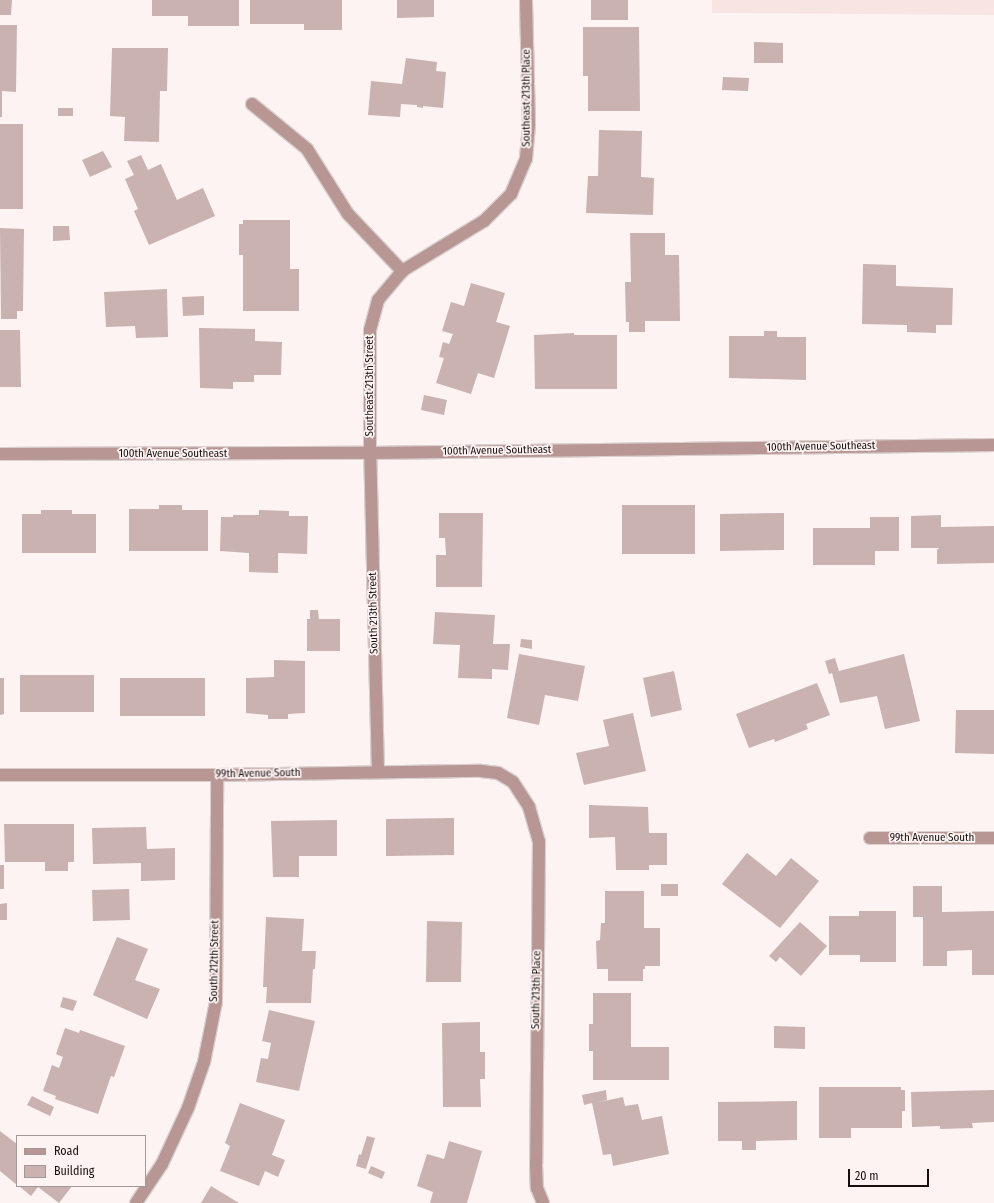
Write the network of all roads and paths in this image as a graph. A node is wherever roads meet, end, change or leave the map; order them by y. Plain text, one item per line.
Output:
1 (526, 0) edge
2 (252, 104) dead end
3 (511, 194) joint
4 (402, 271) junction
5 (994, 445) edge
6 (370, 453) junction
7 (0, 454) edge
8 (378, 772) junction
9 (0, 775) edge
10 (216, 775) junction
11 (513, 782) joint
12 (870, 838) dead end
13 (994, 838) edge
14 (136, 1203) edge
15 (543, 1203) edge

1 - 3 street, Southeast 213th Place
2 - 4 street
3 - 4 street, Southeast 213th Street
4 - 6 street, Southeast 213th Street
5 - 6 street, 100th Avenue Southeast
6 - 7 street, 100th Avenue Southeast
6 - 8 street, South 213th Street
8 - 10 street, 99th Avenue South
8 - 11 street, 99th Avenue South
9 - 10 street, 99th Avenue South
10 - 14 street, South 212th Street
11 - 15 street, South 213th Place
12 - 13 street, 99th Avenue South

